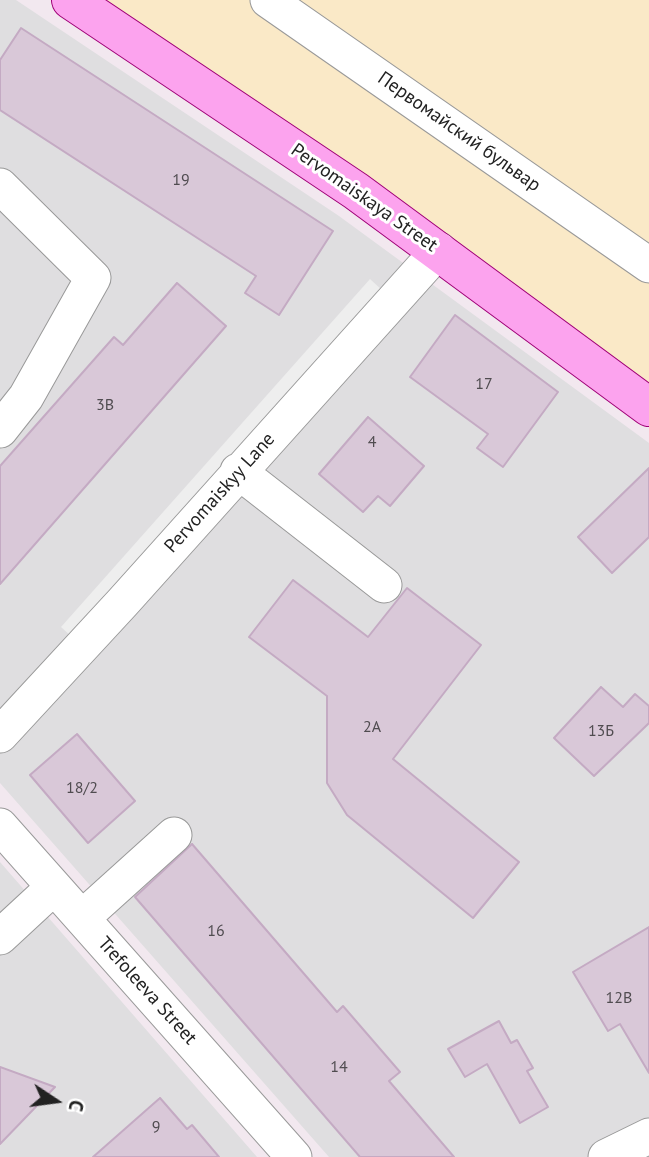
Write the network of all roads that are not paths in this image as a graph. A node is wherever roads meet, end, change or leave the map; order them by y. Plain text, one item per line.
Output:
1 (71, 0) edge
2 (268, 0) edge
3 (0, 186) edge
4 (439, 250) junction
5 (649, 265) edge
6 (649, 407) edge
7 (0, 430) edge
8 (238, 471) junction
9 (384, 585) dead end
10 (0, 735) edge
11 (0, 826) edge
12 (174, 835) dead end
13 (54, 887) junction
14 (82, 918) junction
15 (0, 937) edge
16 (649, 1136) edge
17 (294, 1157) edge
18 (607, 1157) edge

1 - 4 main road, Pervomaiskaya Street
2 - 5 street, Первомайский бульвар
3 - 7 street
4 - 6 main road, Pervomaiskaya Street
4 - 8 street, Pervomaiskyy Lane
8 - 9 street
8 - 10 street, Pervomaiskyy Lane
11 - 13 street, Trefoleeva Street
12 - 14 street
13 - 14 street, Trefoleeva Street
13 - 15 street
14 - 17 street, Trefoleeva Street
16 - 18 street

